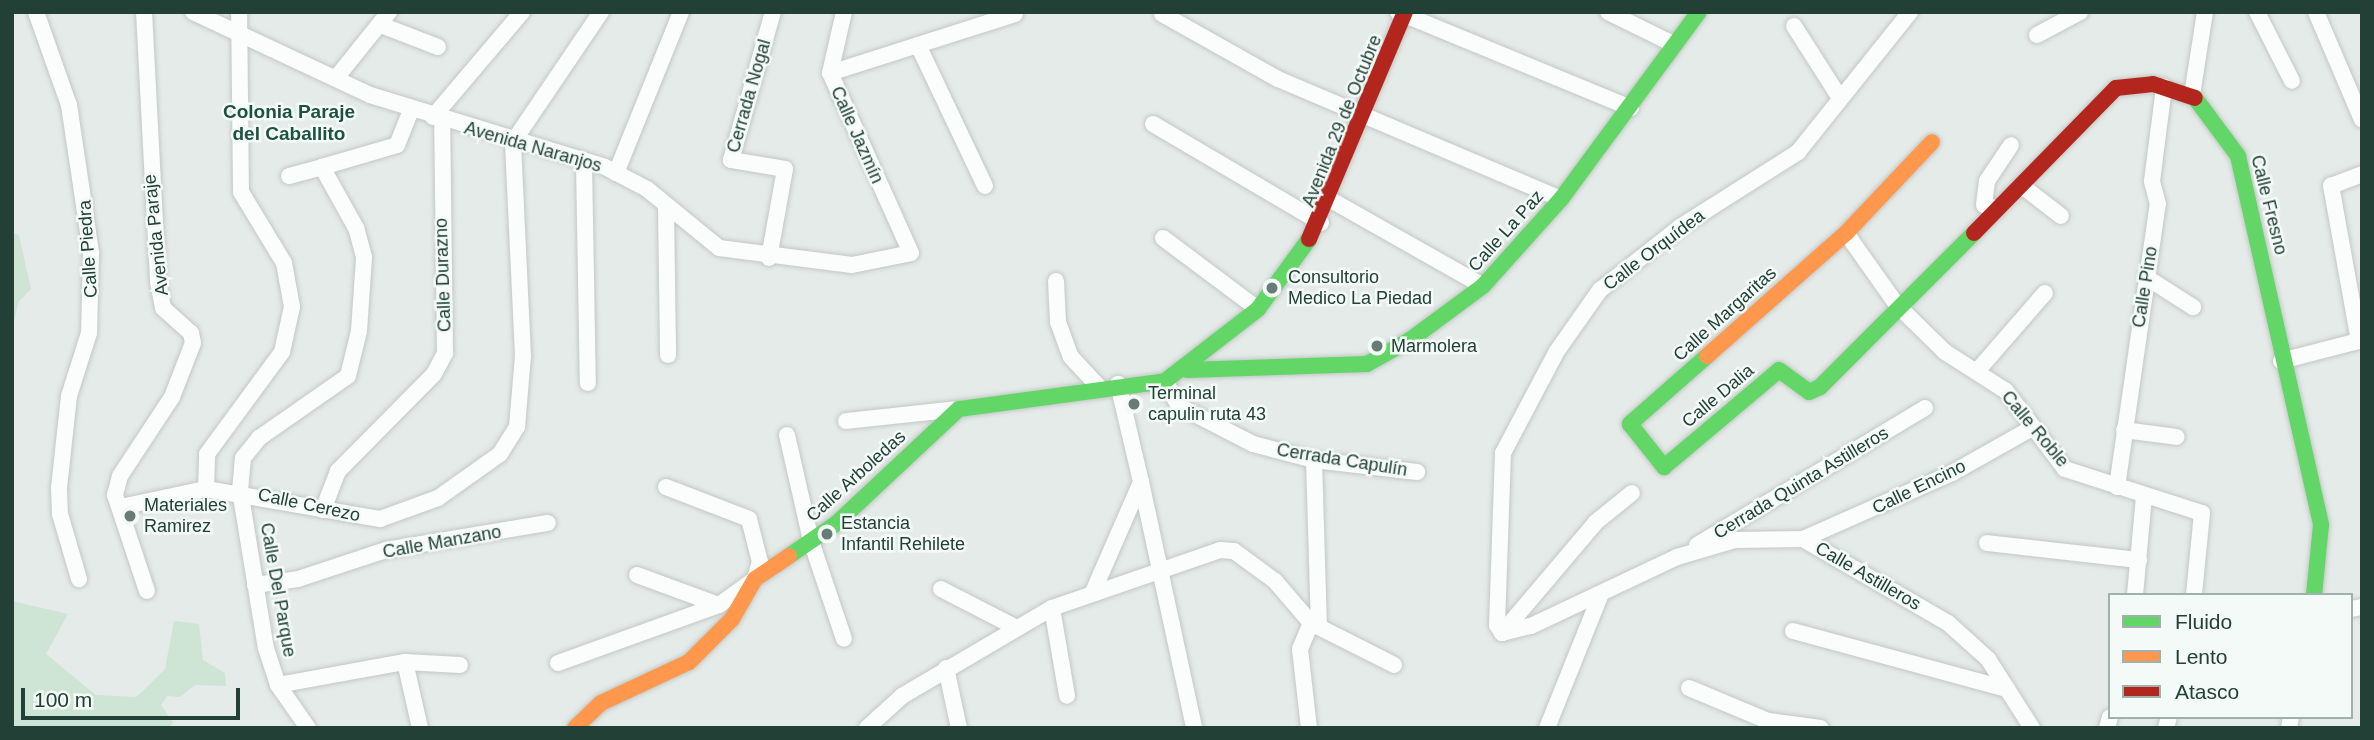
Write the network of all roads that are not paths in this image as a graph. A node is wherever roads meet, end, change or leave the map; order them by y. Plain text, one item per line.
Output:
1 (36, 12) edge
2 (144, 12) edge
3 (193, 12) edge
4 (239, 12) edge
5 (522, 12) edge
6 (601, 12) edge
7 (681, 12) edge
8 (773, 12) edge
9 (844, 12) edge
10 (1608, 12) edge
11 (1699, 12) edge
12 (1910, 12) edge
13 (2080, 12) edge
14 (2205, 12) edge
15 (2257, 12) edge
16 (2316, 12) edge
17 (1402, 13) edge
18 (1015, 14) dead end
19 (1163, 14) dead end
20 (385, 19) edge
21 (1794, 26) dead end
22 (234, 29) junction
23 (2037, 35) dead end
24 (1671, 43) junction
25 (918, 45) junction
26 (438, 47) dead end
27 (830, 73) junction
28 (336, 78) junction
29 (2291, 81) dead end
30 (2164, 87) junction
31 (1838, 95) junction
32 (2192, 95) junction
33 (1631, 108) junction
34 (411, 110) junction
35 (1368, 116) junction
36 (437, 119) junction
37 (2362, 120) edge
38 (1153, 124) dead end
39 (513, 142) junction
40 (1932, 142) dead end
41 (2011, 145) dead end
42 (584, 163) junction
43 (322, 167) junction
44 (616, 173) junction
45 (2362, 174) edge
46 (289, 176) dead end
47 (985, 186) dead end
48 (2022, 186) junction
49 (1561, 199) junction
50 (1331, 200) junction
51 (666, 206) junction
52 (1994, 208) junction
53 (2061, 216) dead end
54 (1321, 223) junction
55 (1846, 233) junction
56 (1163, 238) dead end
57 (911, 253) joint
58 (769, 258) junction
59 (2147, 277) junction
60 (1056, 281) dead end
61 (1483, 286) junction
62 (2045, 293) dead end
63 (1897, 305) junction
64 (2193, 307) dead end
65 (1258, 309) junction
66 (668, 355) dead end
67 (2281, 361) junction
68 (1187, 370) junction
69 (1978, 370) junction
70 (1165, 381) junction
71 (588, 383) dead end
72 (1118, 384) junction
73 (1098, 386) junction
74 (1925, 408) dead end
75 (959, 410) junction
76 (846, 421) dead end
77 (1630, 424) joint
78 (2032, 428) junction
79 (2124, 430) junction
80 (787, 435) dead end
81 (2177, 437) dead end
82 (1314, 460) junction
83 (1417, 472) dead end
84 (1141, 482) junction
85 (666, 487) dead end
86 (2117, 487) junction
87 (206, 489) junction
88 (240, 491) junction
89 (1632, 493) dead end
90 (2144, 497) junction
91 (121, 507) junction
92 (323, 510) junction
93 (548, 523) dead end
94 (1803, 540) junction
95 (811, 541) junction
96 (1987, 543) dead end
97 (1677, 557) junction
98 (2139, 560) junction
99 (1159, 570) junction
100 (637, 575) dead end
101 (79, 579) dead end
102 (755, 579) junction
103 (256, 585) junction
104 (941, 589) dead end
105 (147, 591) dead end
106 (1094, 592) junction
107 (2134, 593) edge
108 (2194, 593) edge
109 (2314, 593) edge
110 (1601, 594) junction
111 (719, 605) junction
112 (1052, 608) junction
113 (1315, 625) junction
114 (1017, 628) junction
115 (1793, 631) dead end
116 (1502, 633) junction
117 (844, 639) dead end
118 (405, 663) junction
119 (558, 663) dead end
120 (460, 665) dead end
121 (1394, 665) dead end
122 (946, 668) junction
123 (278, 685) junction
124 (1689, 688) dead end
125 (2007, 689) junction
126 (1067, 696) dead end
127 (308, 728) edge
128 (419, 728) edge
129 (575, 728) edge
130 (867, 728) edge
131 (959, 728) edge
132 (1194, 728) edge
133 (1309, 728) edge
134 (1547, 728) edge
135 (1821, 728) edge
136 (2032, 728) edge

1 - 101 street, Calle Piedra
2 - 91 street, Avenida Paraje
3 - 22 street, Avenida Naranjos
4 - 22 street
5 - 36 street
6 - 39 street
7 - 44 street
8 - 58 street, Cerrada Nogal
9 - 27 street, Calle Jazmín
10 - 24 street
11 - 24 street, Calle La Paz
12 - 31 street, Calle Orquídea
13 - 23 street
14 - 32 street
15 - 29 street
16 - 37 street
17 - 33 street
17 - 35 street, Avenida 29 de Octubre
18 - 25 street
19 - 35 street
20 - 26 street
20 - 28 street
21 - 31 street
22 - 28 street, Avenida Naranjos
22 - 87 street
24 - 33 street, Calle La Paz
25 - 27 street
25 - 47 street
27 - 57 street, Calle Jazmín
28 - 34 street, Avenida Naranjos
30 - 32 street
30 - 48 street
30 - 59 street, Calle Pino
31 - 116 street, Calle Orquídea
32 - 67 street, Calle Fresno
33 - 49 street, Calle La Paz
34 - 36 street, Avenida Naranjos
34 - 43 street
35 - 49 street
35 - 50 street, Avenida 29 de Octubre
36 - 39 street, Avenida Naranjos
36 - 92 street, Calle Durazno
38 - 54 street
39 - 42 street, Avenida Naranjos
39 - 92 street, Calle Cerezo
40 - 55 street, Calle Margaritas
41 - 52 street
42 - 44 street, Avenida Naranjos
42 - 71 street
43 - 46 street
43 - 88 street, Calle Del Parque
44 - 51 street, Avenida Naranjos
45 - 67 street
48 - 52 street
48 - 53 street
49 - 61 street, Calle La Paz
50 - 54 street, Avenida 29 de Octubre
50 - 61 street
51 - 58 street, Avenida Naranjos
51 - 66 street
52 - 63 street
54 - 65 street, Avenida 29 de Octubre
55 - 63 street, Calle Roble
55 - 77 street, Calle Margaritas
56 - 65 street
57 - 58 street, Avenida Naranjos
59 - 64 street
59 - 79 street, Calle Pino
60 - 73 street
61 - 68 street, Calle La Paz
62 - 69 street
63 - 69 street, Calle Roble
63 - 77 street, Calle Dalia
65 - 68 street, Avenida 29 de Octubre
67 - 109 street, Calle Fresno
68 - 70 street, Avenida 29 de Octubre
69 - 78 street, Calle Roble
70 - 72 street, Avenida 29 de Octubre
70 - 82 street, Cerrada Capulín
72 - 73 street
72 - 84 street
73 - 75 street
74 - 97 street, Cerrada Quinta Astilleros
75 - 76 street
75 - 95 street, Calle Arboledas
78 - 86 street, Calle Roble
78 - 94 street, Calle Encino
79 - 81 street
79 - 86 street, Calle Pino
80 - 95 street
82 - 83 street, Cerrada Capulín
82 - 113 street
84 - 99 street
84 - 106 street
85 - 102 street
86 - 90 street, Calle Roble
87 - 88 street, Calle Cerezo
87 - 91 street, Calle Cerezo
88 - 92 street, Calle Cerezo
88 - 103 street, Calle Del Parque
89 - 116 street
90 - 98 street
90 - 108 street, Calle Roble
91 - 105 street
93 - 103 street, Calle Manzano
94 - 97 street, Calle Astilleros
94 - 125 street, Calle Astilleros
95 - 102 street, Calle Arboledas
95 - 117 street
96 - 98 street
97 - 110 street, Calle Astilleros
98 - 107 street
99 - 106 street
99 - 113 street
99 - 132 street
100 - 111 street
102 - 111 street
102 - 129 street, Calle Arboledas
103 - 123 street, Calle Del Parque
104 - 114 street
106 - 112 street
110 - 116 street, Calle Astilleros
110 - 134 street
111 - 119 street
112 - 114 street
112 - 126 street
113 - 121 street
113 - 133 street
114 - 122 street
115 - 125 street
118 - 120 street
118 - 123 street
118 - 128 street
122 - 130 street
122 - 131 street
123 - 127 street, Calle Del Parque
124 - 135 street
125 - 136 street, Calle Astilleros

